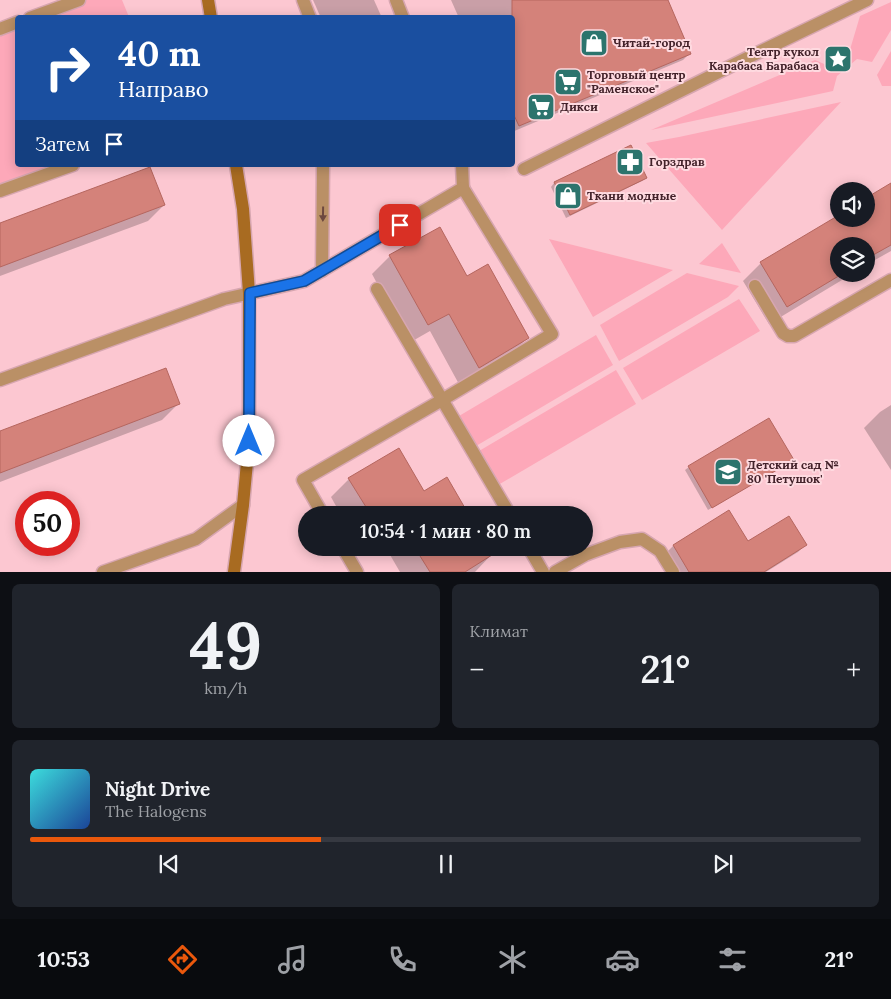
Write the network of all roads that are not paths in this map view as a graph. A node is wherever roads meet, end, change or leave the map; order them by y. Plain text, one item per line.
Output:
1 (79, 0) edge
2 (208, 0) edge
3 (303, 0) edge
4 (396, 0) edge
5 (867, 0) edge
6 (38, 15) edge
7 (210, 15) edge
8 (309, 15) edge
9 (402, 15) edge
10 (15, 23) edge
11 (0, 28) edge
12 (68, 167) edge
13 (236, 167) edge
14 (323, 167) edge
15 (462, 167) edge
16 (524, 169) dead end
17 (463, 188) junction
18 (0, 192) edge
19 (322, 271) junction
20 (891, 280) edge
21 (755, 286) dead end
22 (377, 289) dead end
23 (250, 293) junction
24 (0, 380) edge
25 (442, 400) junction
26 (243, 505) junction
27 (319, 506) edge
28 (505, 506) edge
29 (347, 556) edge
30 (534, 556) edge
31 (103, 572) edge
32 (234, 572) edge
33 (357, 572) edge
34 (543, 572) edge
35 (555, 572) edge
36 (673, 572) edge

1 - 6 street
2 - 7 main road
3 - 8 street
4 - 9 street
5 - 16 street
10 - 11 street
12 - 18 street
13 - 23 main road
14 -> 19 street
15 - 17 street
17 - 19 street
17 - 25 street
19 - 23 street
20 - 21 street
22 - 25 street
23 - 24 street
23 - 26 main road
25 - 27 street
25 - 28 street
26 - 31 street
26 - 32 main road
29 - 33 street
30 - 34 street
35 - 36 street

